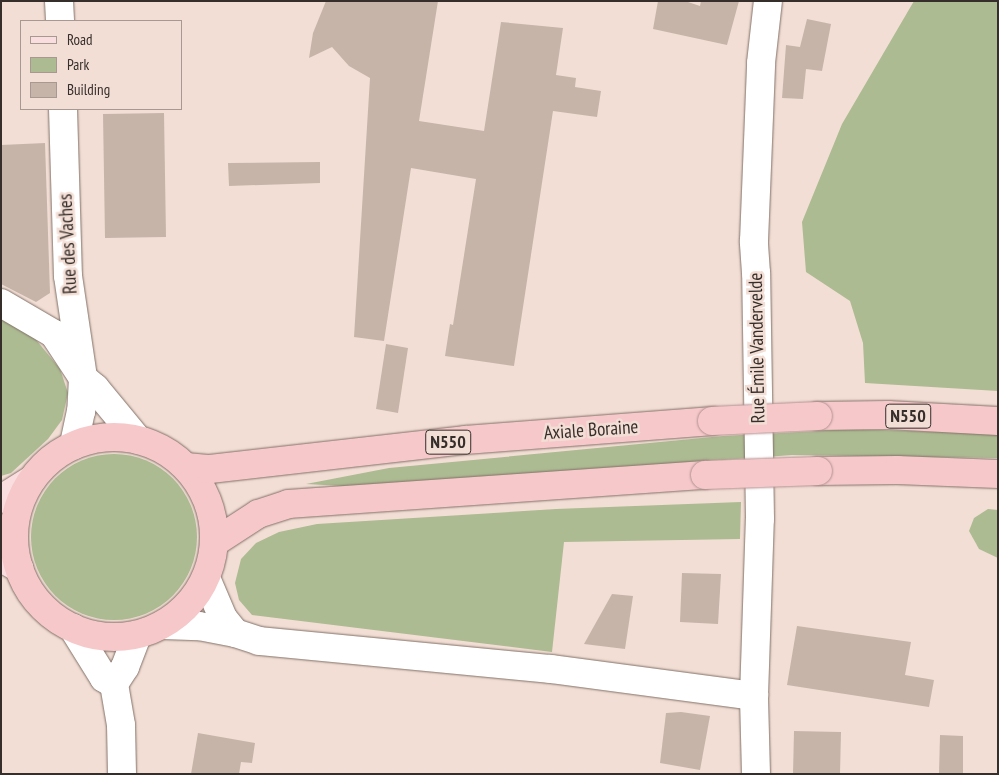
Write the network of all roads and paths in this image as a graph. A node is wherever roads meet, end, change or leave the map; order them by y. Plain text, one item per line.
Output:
1 (59, 1) edge
2 (768, 1) edge
3 (60, 20) edge
4 (63, 110) edge
5 (1, 303) edge
6 (83, 378) junction
7 (998, 420) edge
8 (138, 440) junction
9 (74, 446) junction
10 (186, 467) junction
11 (998, 474) edge
12 (32, 480) junction
13 (1, 499) edge
14 (215, 542) junction
15 (10, 563) edge
16 (206, 578) junction
17 (163, 625) junction
18 (74, 628) junction
19 (235, 633) junction
20 (137, 634) junction
21 (114, 684) junction
22 (754, 696) junction
23 (750, 768) edge
24 (122, 774) edge

1 - 3 street
2 - 22 street, Rue Émile Vandervelde
4 - 6 street, Rue des Vaches
5 - 6 street
6 - 8 street
6 - 9 street, Rue des Vaches
7 - 10 highway, Axiale Boraine / N550, bridge
8 - 9 highway
8 - 10 highway
9 - 12 highway
10 - 14 highway
11 - 14 highway, bridge
12 - 13 main road
12 - 15 highway
14 - 16 highway
15 - 18 highway
16 - 17 highway
16 - 19 street
17 - 19 street
17 - 20 highway
18 - 20 highway
18 - 21 street
19 - 22 street
20 - 21 street
21 - 24 street
22 - 23 street, Rue Émile Vandervelde

